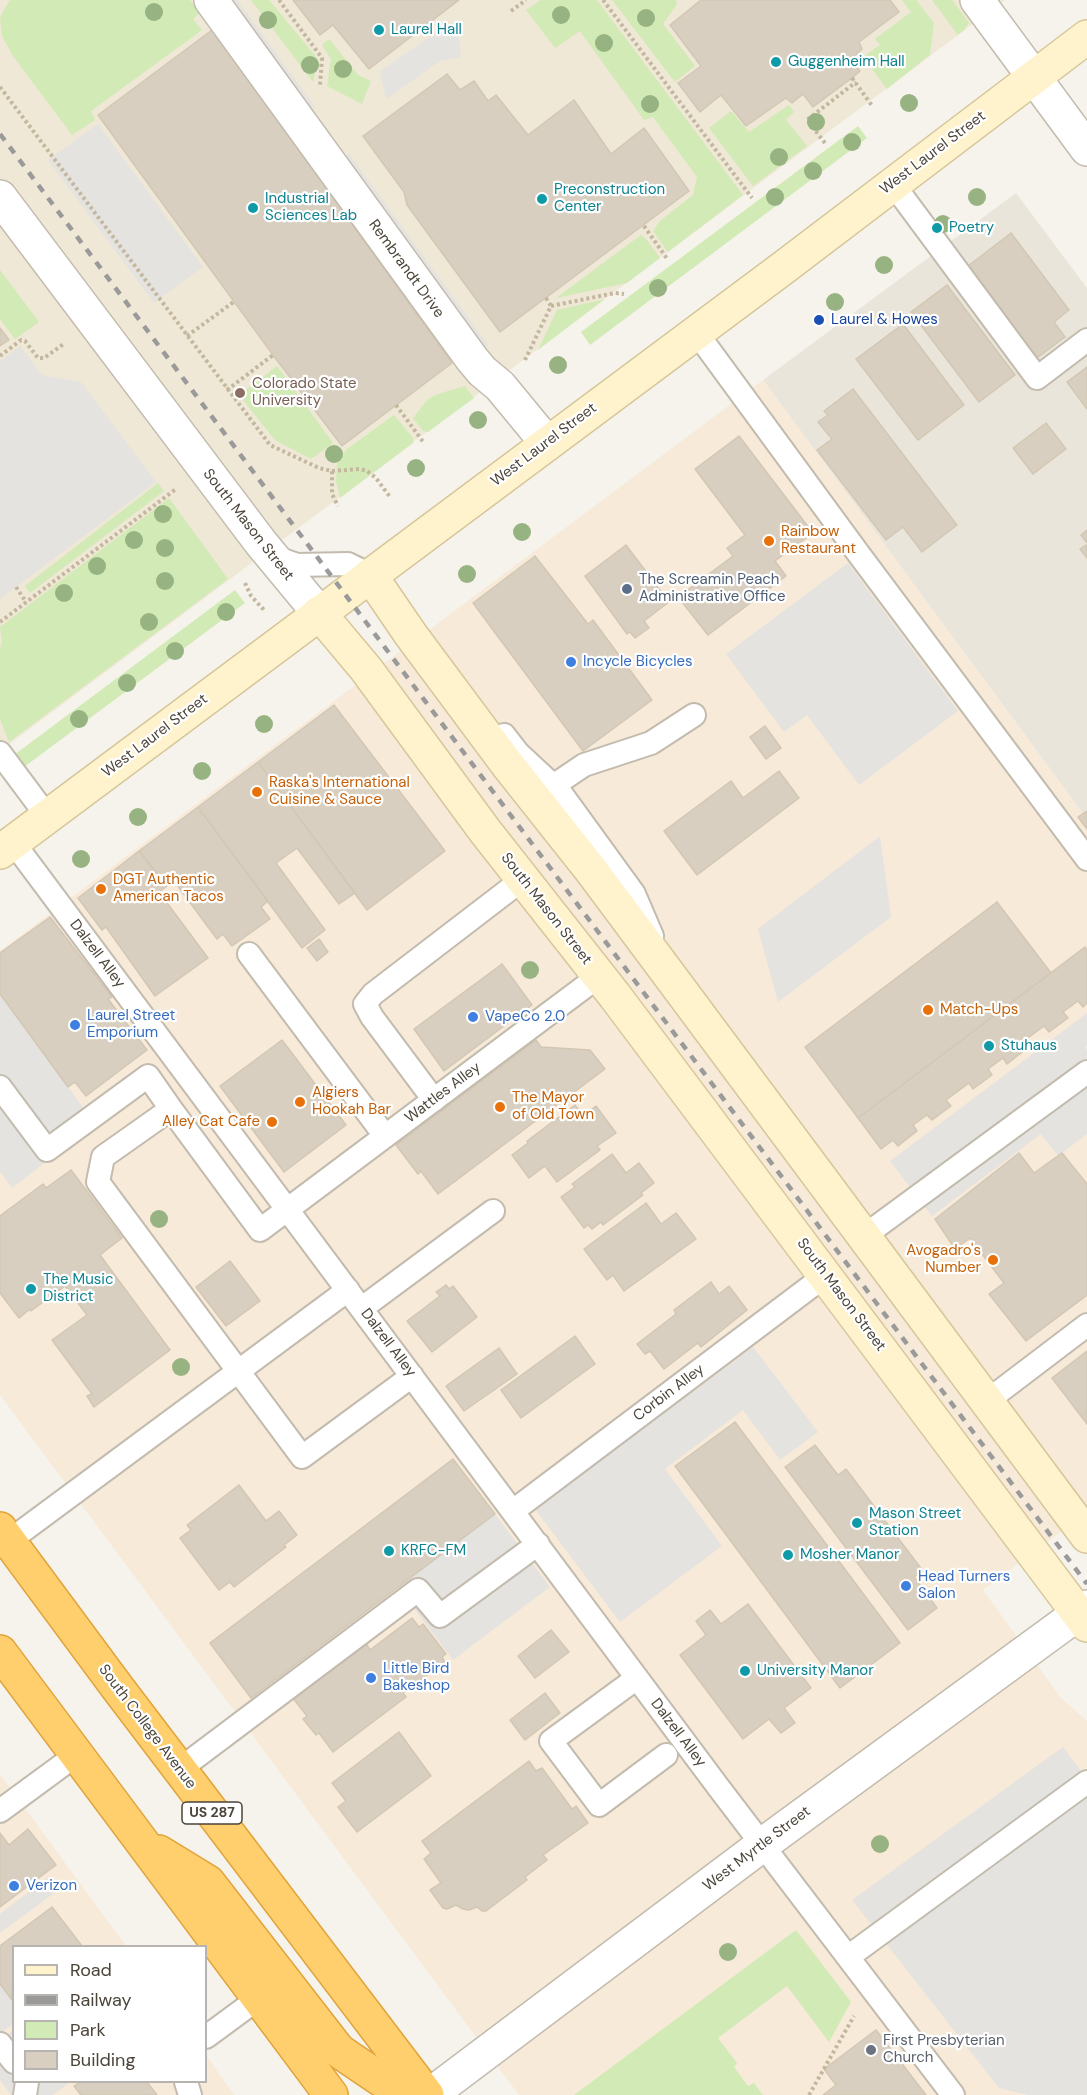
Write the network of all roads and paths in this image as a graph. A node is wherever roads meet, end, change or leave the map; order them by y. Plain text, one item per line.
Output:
1 (211, 0) edge
2 (279, 0) edge
3 (526, 0) edge
4 (603, 0) edge
5 (977, 0) edge
6 (511, 11) dead end
7 (1087, 37) edge
8 (1034, 77) junction
9 (852, 78) dead end
10 (856, 82) junction
11 (0, 87) edge
12 (319, 89) dead end
13 (873, 106) dead end
14 (825, 143) dead end
15 (1087, 149) edge
16 (893, 184) junction
17 (0, 196) edge
18 (753, 198) dead end
19 (644, 226) dead end
20 (668, 260) dead end
21 (624, 294) dead end
22 (546, 298) dead end
23 (234, 301) dead end
24 (551, 306) junction
25 (696, 332) junction
26 (187, 336) junction
27 (1087, 340) edge
28 (68, 341) dead end
29 (273, 355) dead end
30 (0, 356) edge
31 (523, 362) dead end
32 (227, 390) junction
33 (396, 405) dead end
34 (424, 442) dead end
35 (547, 443) junction
36 (332, 471) junction
37 (176, 488) dead end
38 (390, 498) dead end
39 (338, 506) dead end
40 (271, 556) junction
41 (370, 575) junction
42 (16, 587) dead end
43 (26, 602) junction
44 (319, 613) junction
45 (0, 622) edge
46 (694, 715) dead end
47 (0, 753) edge
48 (544, 791) junction
49 (47, 816) junction
50 (7, 847) edge
51 (1087, 859) edge
52 (523, 879) junction
53 (249, 954) dead end
54 (599, 976) junction
55 (1087, 1072) edge
56 (0, 1087) edge
57 (434, 1100) junction
58 (171, 1109) junction
59 (386, 1136) junction
60 (288, 1209) junction
61 (493, 1211) dead end
62 (864, 1236) junction
63 (826, 1275) junction
64 (348, 1290) junction
65 (362, 1308) junction
66 (1087, 1325) edge
67 (238, 1371) junction
68 (412, 1376) junction
69 (987, 1401) junction
70 (513, 1511) junction
71 (4, 1535) edge
72 (1087, 1536) edge
73 (538, 1544) junction
74 (1084, 1615) edge
75 (0, 1652) edge
76 (637, 1678) junction
77 (76, 1755) junction
78 (666, 1755) dead end
79 (180, 1769) junction
80 (1087, 1782) edge
81 (0, 1811) edge
82 (145, 1843) junction
83 (762, 1845) junction
84 (848, 1957) junction
85 (870, 1987) junction
86 (259, 1998) junction
87 (207, 2036) edge
88 (0, 2044) edge
89 (12, 2059) edge
90 (331, 2095) edge
91 (427, 2095) edge
92 (808, 2095) edge
93 (953, 2095) edge

1 - 35 street, Rembrandt Drive
2 - 12 path
3 - 6 path
4 - 18 path
5 - 8 street
7 - 8 street, West Laurel Street
8 - 15 street
8 - 16 street, West Laurel Street
9 - 10 path
10 - 13 path
10 - 14 path
11 - 26 path
16 - 25 street, West Laurel Street
16 - 27 lane
17 - 40 street, South Mason Street
19 - 20 path
21 - 24 path
22 - 24 path
23 - 26 path
24 - 31 path
25 - 35 street, West Laurel Street
25 - 51 lane
26 - 32 path
28 - 30 path
29 - 32 path
32 - 36 path
33 - 34 path
35 - 41 street, West Laurel Street
36 - 38 path
36 - 39 path
37 - 43 path
40 - 41 lane
40 - 44 street, South Mason Street
41 - 44 street, West Laurel Street
41 - 48 street
42 - 43 path
43 - 45 path
44 - 49 street, West Laurel Street
44 - 52 street, South Mason Street
46 - 48 lane
47 - 49 lane
48 - 62 street
49 - 50 street, West Laurel Street
50 - 60 lane, Dalzell Alley
52 - 54 street, South Mason Street
52 - 57 lane
53 - 59 lane
54 - 57 lane, Wattles Alley
54 - 63 street, South Mason Street
55 - 62 lane
56 - 58 lane
57 - 59 lane, Wattles Alley
58 - 60 lane, Wattles Alley
58 - 67 lane
59 - 60 lane, Wattles Alley
60 - 64 lane, Dalzell Alley
61 - 65 lane
62 - 69 street
63 - 70 lane, Corbin Alley
63 - 74 street, South Mason Street
64 - 65 lane, Dalzell Alley
64 - 67 lane
65 - 68 lane, Dalzell Alley
66 - 69 lane
67 - 68 lane
67 - 71 lane
68 - 70 lane, Dalzell Alley
69 - 72 street
70 - 73 lane, Dalzell Alley
71 - 79 highway, South College Avenue / US 287
73 - 76 lane, Dalzell Alley
73 - 79 lane
74 - 83 street, West Myrtle Street
75 - 77 highway
76 - 78 lane
76 - 83 lane, Dalzell Alley
77 - 81 lane
77 - 82 highway
79 - 91 highway, South College Avenue / US 287
80 - 84 lane
82 - 86 highway
82 - 91 highway
83 - 84 lane, Dalzell Alley
83 - 91 street, West Myrtle Street
84 - 85 lane, Dalzell Alley
85 - 92 path
85 - 93 lane, Dalzell Alley
86 - 87 lane
86 - 90 highway
88 - 89 lane

